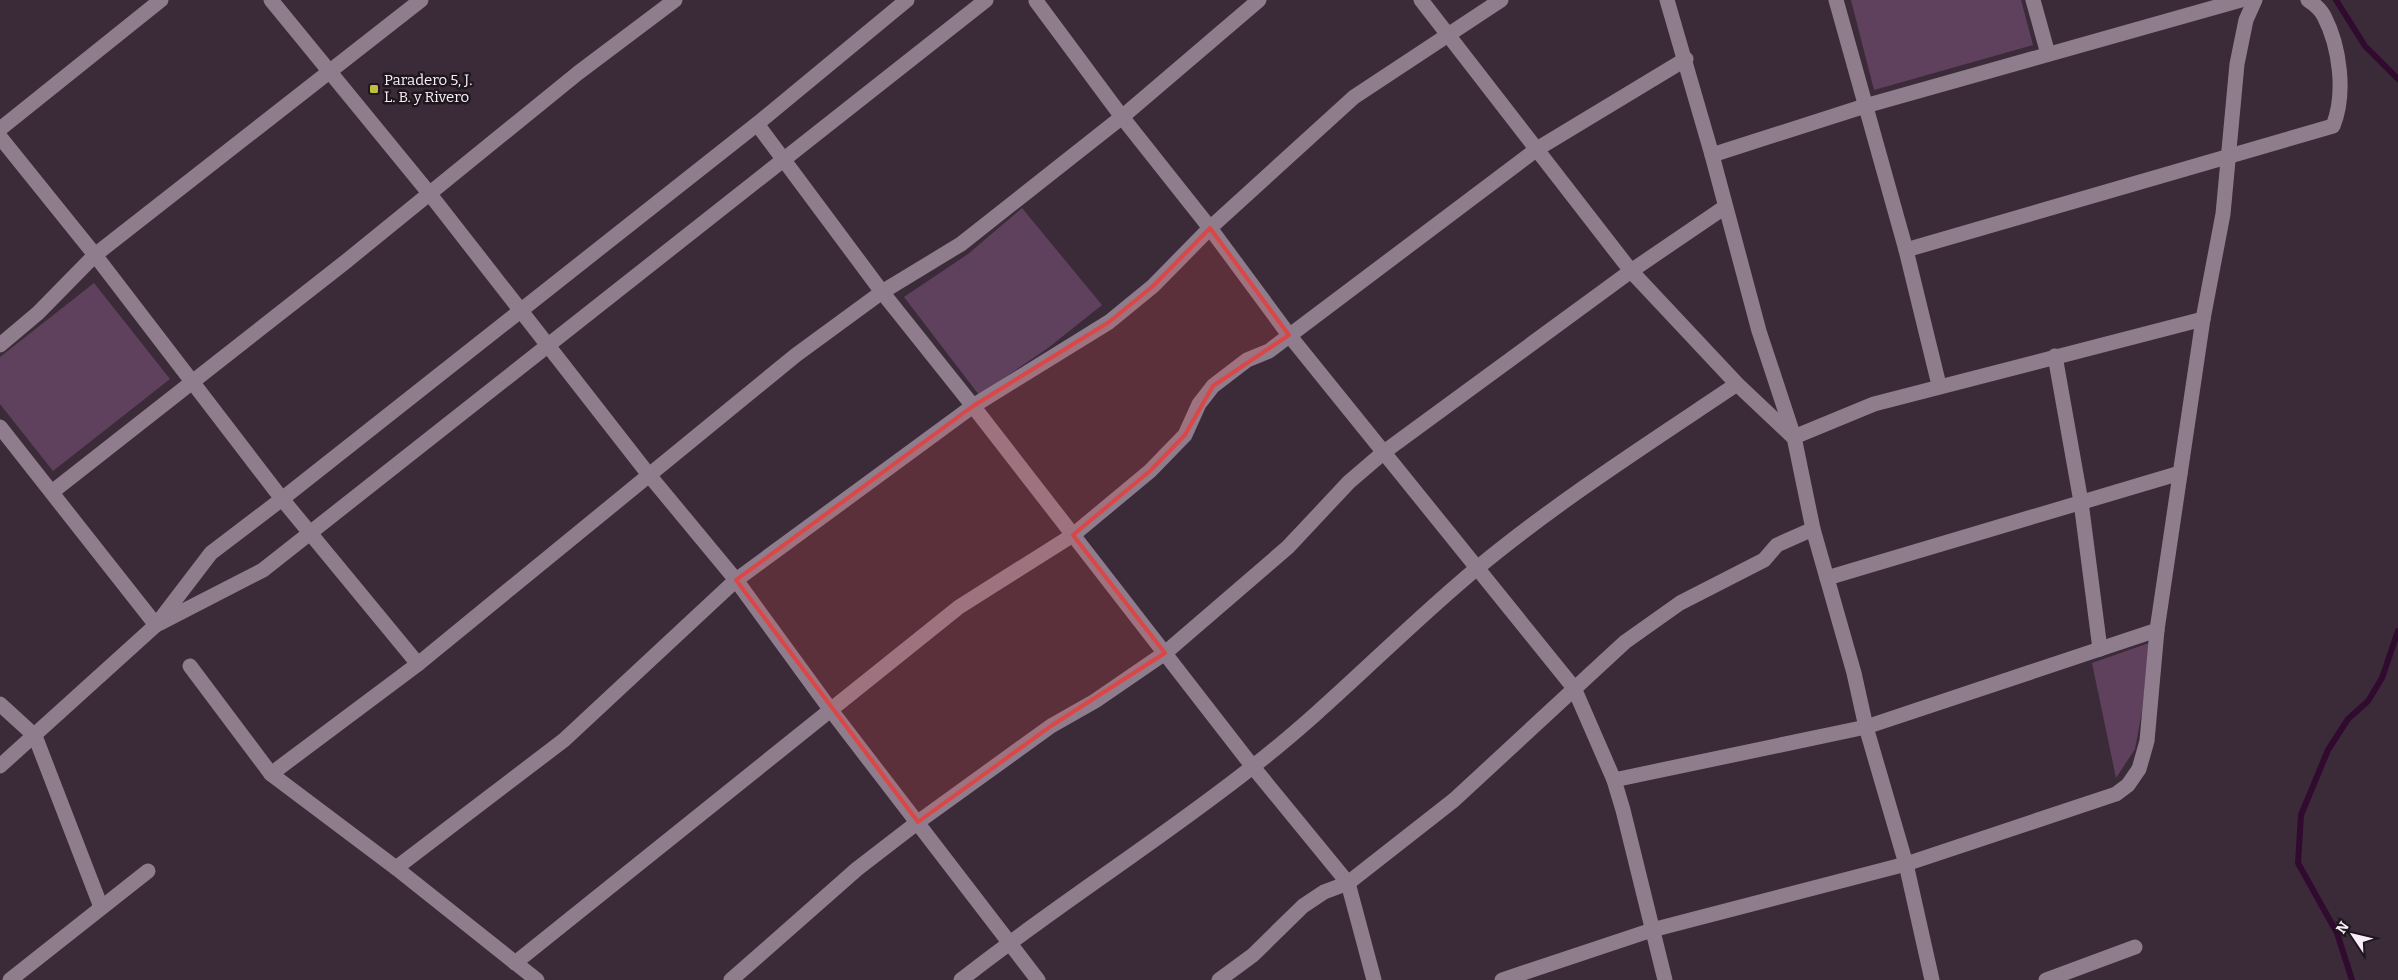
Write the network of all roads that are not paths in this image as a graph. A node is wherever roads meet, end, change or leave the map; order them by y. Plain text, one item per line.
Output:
1 (161, 0) edge
2 (271, 0) edge
3 (421, 0) edge
4 (675, 0) edge
5 (907, 0) edge
6 (986, 0) edge
7 (1259, 0) edge
8 (1421, 0) edge
9 (1501, 0) edge
10 (1667, 0) edge
11 (1836, 0) edge
12 (2033, 0) edge
13 (2241, 0) edge
14 (2256, 0) edge
15 (2308, 0) edge
16 (1036, 1) dead end
17 (654, 6) edge
18 (1448, 34) junction
19 (2048, 54) junction
20 (1686, 59) junction
21 (329, 72) junction
22 (1865, 106) junction
23 (1122, 117) junction
24 (757, 124) junction
25 (0, 129) edge
26 (0, 136) edge
27 (1537, 149) junction
28 (1712, 155) junction
29 (2228, 157) junction
30 (783, 160) junction
31 (429, 193) junction
32 (1725, 207) junction
33 (1210, 228) junction
34 (1906, 250) junction
35 (94, 255) junction
36 (1631, 271) junction
37 (882, 292) junction
38 (521, 310) junction
39 (2203, 318) junction
40 (1289, 335) junction
41 (0, 345) edge
42 (548, 346) junction
43 (2054, 356) junction
44 (192, 382) junction
45 (1737, 384) junction
46 (1940, 385) junction
47 (973, 406) junction
48 (0, 427) edge
49 (1794, 437) junction
50 (1384, 452) junction
51 (2180, 473) junction
52 (649, 474) junction
53 (52, 492) junction
54 (282, 499) junction
55 (2081, 502) junction
56 (1813, 529) junction
57 (311, 532) junction
58 (1074, 535) junction
59 (1476, 569) junction
60 (1827, 578) junction
61 (736, 580) junction
62 (156, 625) junction
63 (2157, 630) junction
64 (2100, 649) junction
65 (1164, 653) junction
66 (418, 664) junction
67 (190, 666) dead end
68 (1574, 688) junction
69 (0, 704) edge
70 (830, 709) junction
71 (1866, 727) junction
72 (35, 736) junction
73 (0, 766) edge
74 (1253, 767) junction
75 (271, 774) junction
76 (1614, 780) junction
77 (918, 822) junction
78 (1906, 864) junction
79 (396, 868) junction
80 (148, 871) dead end
81 (1348, 883) junction
82 (101, 907) junction
83 (1652, 930) junction
84 (1008, 942) junction
85 (2135, 947) dead end
86 (515, 963) junction
87 (10, 980) edge
88 (537, 980) edge
89 (731, 980) edge
90 (961, 980) edge
91 (1038, 980) edge
92 (1219, 980) edge
93 (1374, 980) edge
94 (1502, 980) edge
95 (1665, 980) edge
96 (1932, 980) edge
97 (2046, 980) edge

1 - 25 street
2 - 21 street
3 - 21 street
4 - 17 street
5 - 24 street
6 - 30 street
7 - 23 street
8 - 18 street
9 - 18 street
10 - 20 street
11 - 22 street
12 - 19 street
13 - 19 street
14 - 29 street
15 - 29 street
16 - 23 street
17 - 31 street
18 - 27 street
18 - 33 street
19 - 22 street
20 - 27 street
20 - 28 street
21 - 31 street
21 - 35 street
22 - 28 street
22 - 34 street
23 - 33 street
23 - 37 street
24 - 30 street
24 - 38 street
26 - 35 street
27 - 36 street
27 - 40 street
28 - 32 street
29 - 34 street
29 - 39 street
30 - 37 street
30 - 42 street
31 - 38 street
31 - 44 street
32 - 36 street
32 - 49 street
33 - 40 street
33 - 47 street
34 - 46 street
35 - 41 street
35 - 44 street
36 - 45 street
36 - 50 street
37 - 47 street
37 - 52 street
38 - 42 street
38 - 54 street
39 - 43 street
39 - 51 street
40 - 50 street
40 - 58 street
42 - 52 street
42 - 57 street
43 - 46 street
43 - 55 street
44 - 53 street
44 - 54 street
45 - 49 street
45 - 59 street
46 - 49 street
47 - 58 street
47 - 61 street
48 - 53 street
49 - 56 street
50 - 59 street
50 - 65 street
51 - 55 street
51 - 63 street
52 - 61 street
52 - 66 street
53 - 62 street
54 - 57 street
54 - 62 street
55 - 60 street
55 - 64 street
56 - 60 street
56 - 68 street
57 - 62 street
57 - 66 street
58 - 65 street
58 - 70 street
59 - 68 street
59 - 74 street
60 - 71 street
61 - 70 street
61 - 79 street
62 - 72 street
63 - 64 street
63 - 78 street
64 - 71 street
65 - 74 street
65 - 77 street
66 - 75 street
67 - 75 street
68 - 76 street
68 - 81 street
69 - 72 street
70 - 77 street
70 - 86 street
71 - 76 street
71 - 78 street
72 - 73 street
72 - 82 street
74 - 81 street
74 - 84 street
75 - 79 street
76 - 83 street
77 - 84 street
77 - 89 street
78 - 83 street
78 - 96 street
79 - 86 street
80 - 82 street
81 - 92 street
81 - 93 street
82 - 87 street
83 - 94 street
83 - 95 street
84 - 90 street
84 - 91 street
85 - 97 street
86 - 88 street

